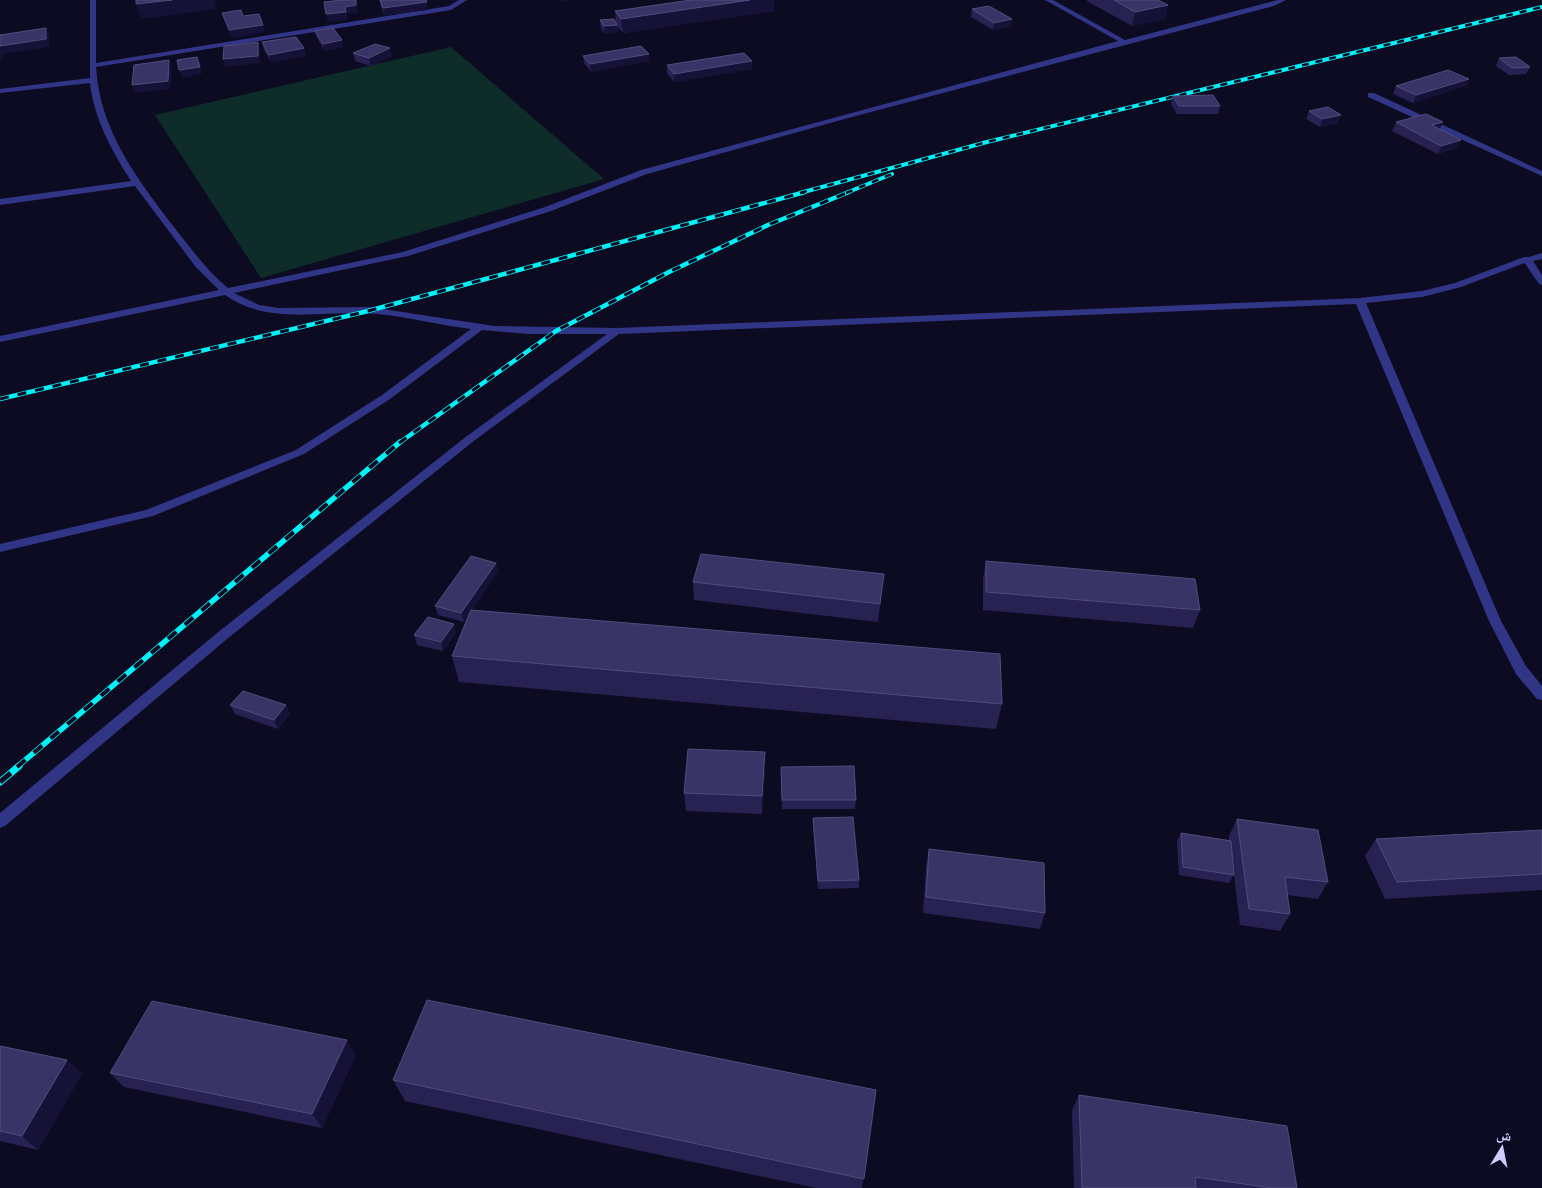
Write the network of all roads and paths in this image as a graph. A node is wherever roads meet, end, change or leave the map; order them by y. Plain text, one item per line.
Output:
1 (93, 0) edge
2 (464, 0) edge
3 (1048, 0) edge
4 (1283, 0) edge
5 (1124, 42) junction
6 (94, 65) junction
7 (95, 80) junction
8 (0, 91) edge
9 (1371, 95) dead end
10 (1542, 174) edge
11 (135, 183) junction
12 (0, 202) edge
13 (1542, 256) edge
14 (1527, 259) junction
15 (1542, 282) edge
16 (225, 291) junction
17 (1360, 301) junction
18 (479, 328) junction
19 (617, 331) junction
20 (0, 339) edge
21 (0, 548) edge
22 (1542, 696) edge
23 (0, 822) edge

1 - 6 street
2 - 6 street
3 - 5 street
4 - 5 street
5 - 16 street
6 - 7 street
7 - 8 street
7 - 11 street
9 - 10 street
11 - 12 street
11 - 16 street
13 - 14 street
14 - 15 street
14 - 17 street
16 - 18 street
16 - 20 street
17 - 19 street
17 - 22 street
18 - 19 street
18 - 21 street
19 - 23 street

